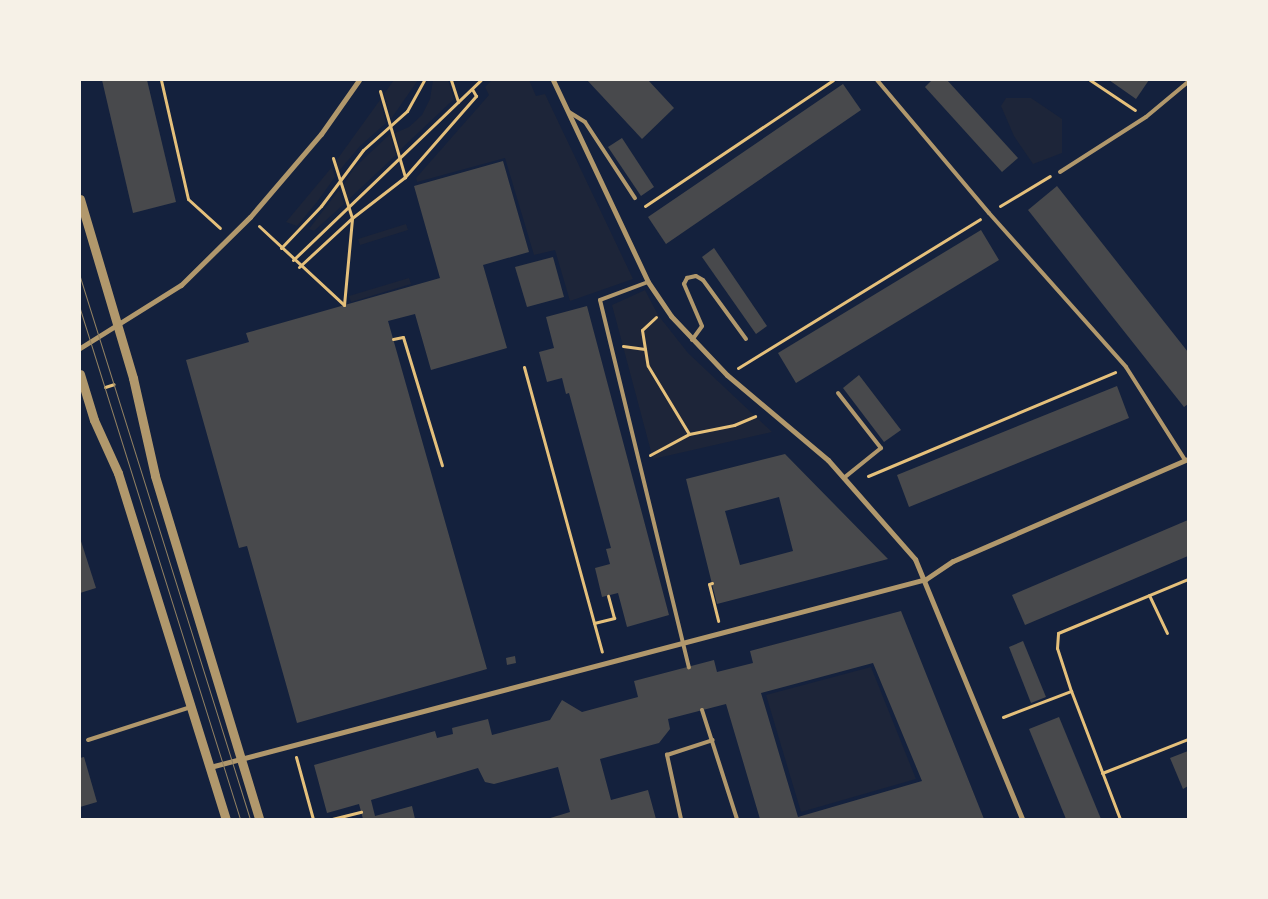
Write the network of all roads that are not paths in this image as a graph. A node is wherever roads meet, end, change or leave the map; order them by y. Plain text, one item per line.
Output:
1 (359, 80) edge
2 (553, 80) edge
3 (877, 80) edge
4 (1188, 82) edge
5 (567, 110) junction
6 (1060, 172) road end
7 (635, 198) dead end
8 (80, 199) edge
9 (648, 282) junction
10 (117, 323) junction
11 (746, 339) dead end
12 (692, 340) junction
13 (80, 348) edge
14 (80, 374) edge
15 (838, 392) dead end
16 (1186, 460) edge
17 (845, 478) junction
18 (926, 579) junction
19 (684, 644) junction
20 (689, 666) dead end
21 (191, 707) junction
22 (702, 710) dead end
23 (88, 740) dead end
24 (713, 740) junction
25 (241, 759) junction
26 (210, 767) junction
27 (226, 819) edge
28 (259, 819) edge
29 (681, 819) edge
30 (737, 819) edge
31 (1022, 819) edge

1 - 10 street
2 - 5 street
3 - 16 lane
4 - 6 lane
5 - 7 lane
5 - 9 street
8 - 10 street
9 - 12 street
9 - 19 lane
10 - 13 street
10 - 25 street
11 - 12 lane
12 - 17 street
14 - 21 street
15 - 17 lane
16 - 18 street
17 - 18 street
18 - 19 street
18 - 31 street
19 - 20 lane
19 - 25 street
21 - 23 lane
21 - 26 street
22 - 24 lane
24 - 29 lane
24 - 30 lane
25 - 26 street
25 - 28 street
26 - 27 street

